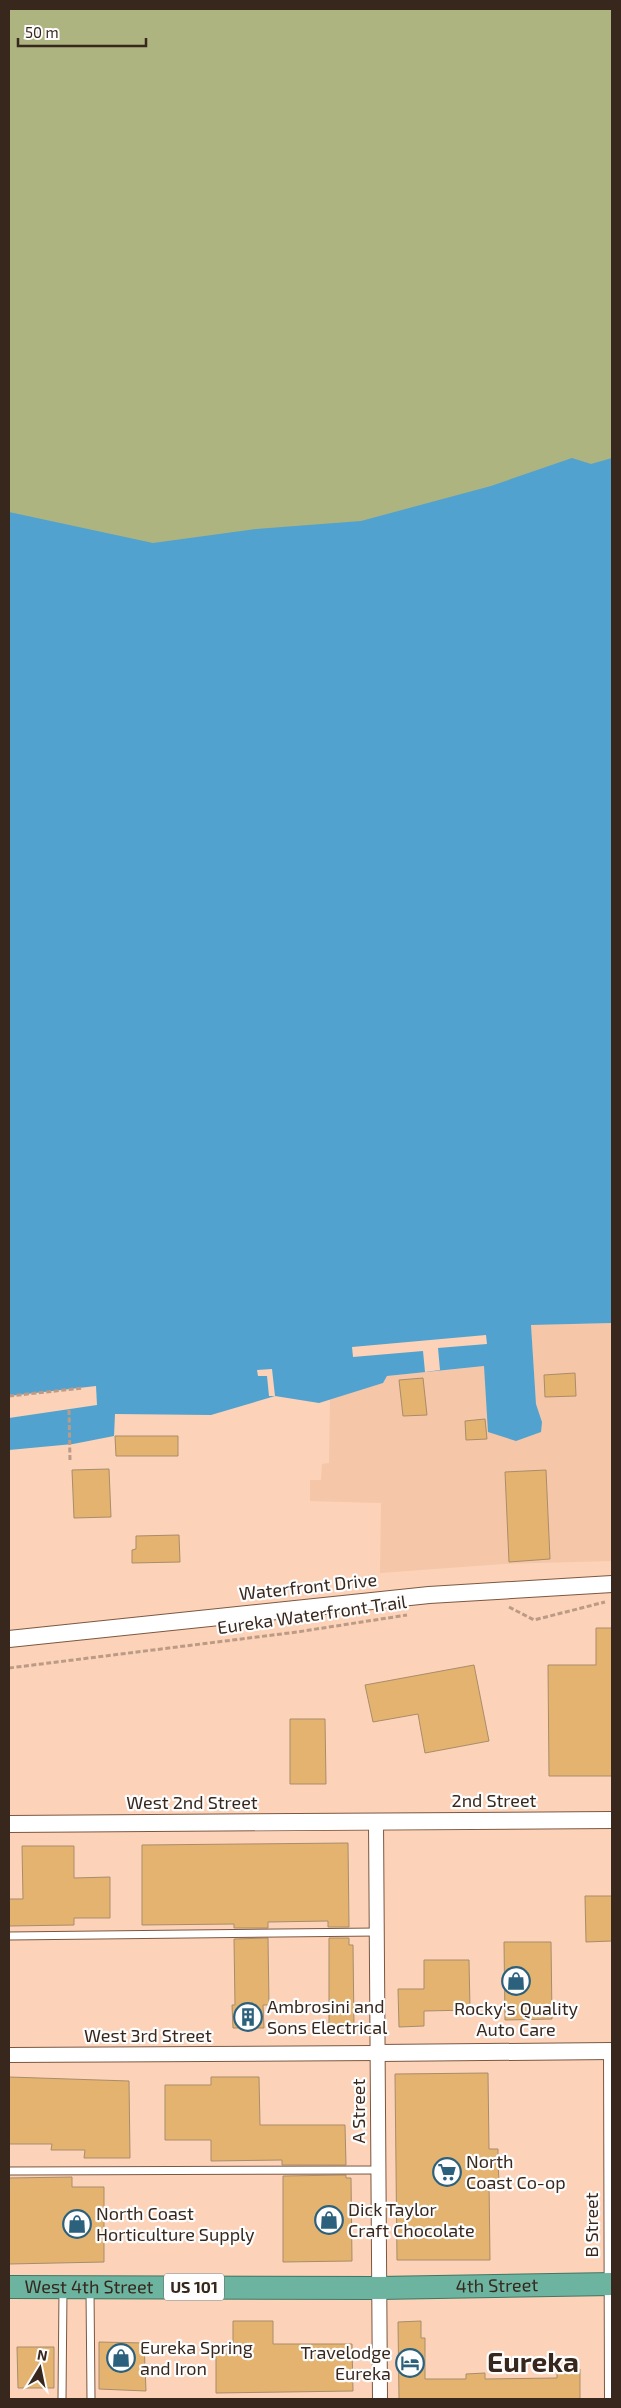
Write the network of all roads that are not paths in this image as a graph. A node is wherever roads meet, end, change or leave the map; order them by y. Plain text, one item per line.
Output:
1 (612, 1584) edge
2 (9, 1639) edge
3 (612, 1820) edge
4 (376, 1822) junction
5 (9, 1824) edge
6 (377, 1932) junction
7 (9, 1936) edge
8 (612, 2051) edge
9 (378, 2053) junction
10 (9, 2055) edge
11 (378, 2170) junction
12 (9, 2171) edge
13 (612, 2284) edge
14 (9, 2287) edge
15 (90, 2287) junction
16 (63, 2288) junction
17 (380, 2288) junction
18 (62, 2399) edge
19 (91, 2399) edge
20 (380, 2399) edge
21 (612, 2399) edge

1 - 2 street, Waterfront Drive
3 - 4 street, 2nd Street
4 - 5 street, West 2nd Street
4 - 6 street, A Street
6 - 7 lane
6 - 9 street, A Street
8 - 9 street
8 - 13 street, B Street
9 - 10 street, West 3rd Street
9 - 11 street, A Street
11 - 12 lane
11 - 17 street, A Street
13 - 17 highway, 4th Street / US 101
13 - 21 street, B Street
14 - 16 highway, West 4th Street / US 101
15 - 16 highway, West 4th Street / US 101
15 - 17 highway, West 4th Street / US 101
15 - 19 lane
16 - 18 lane
17 - 20 street, A Street

